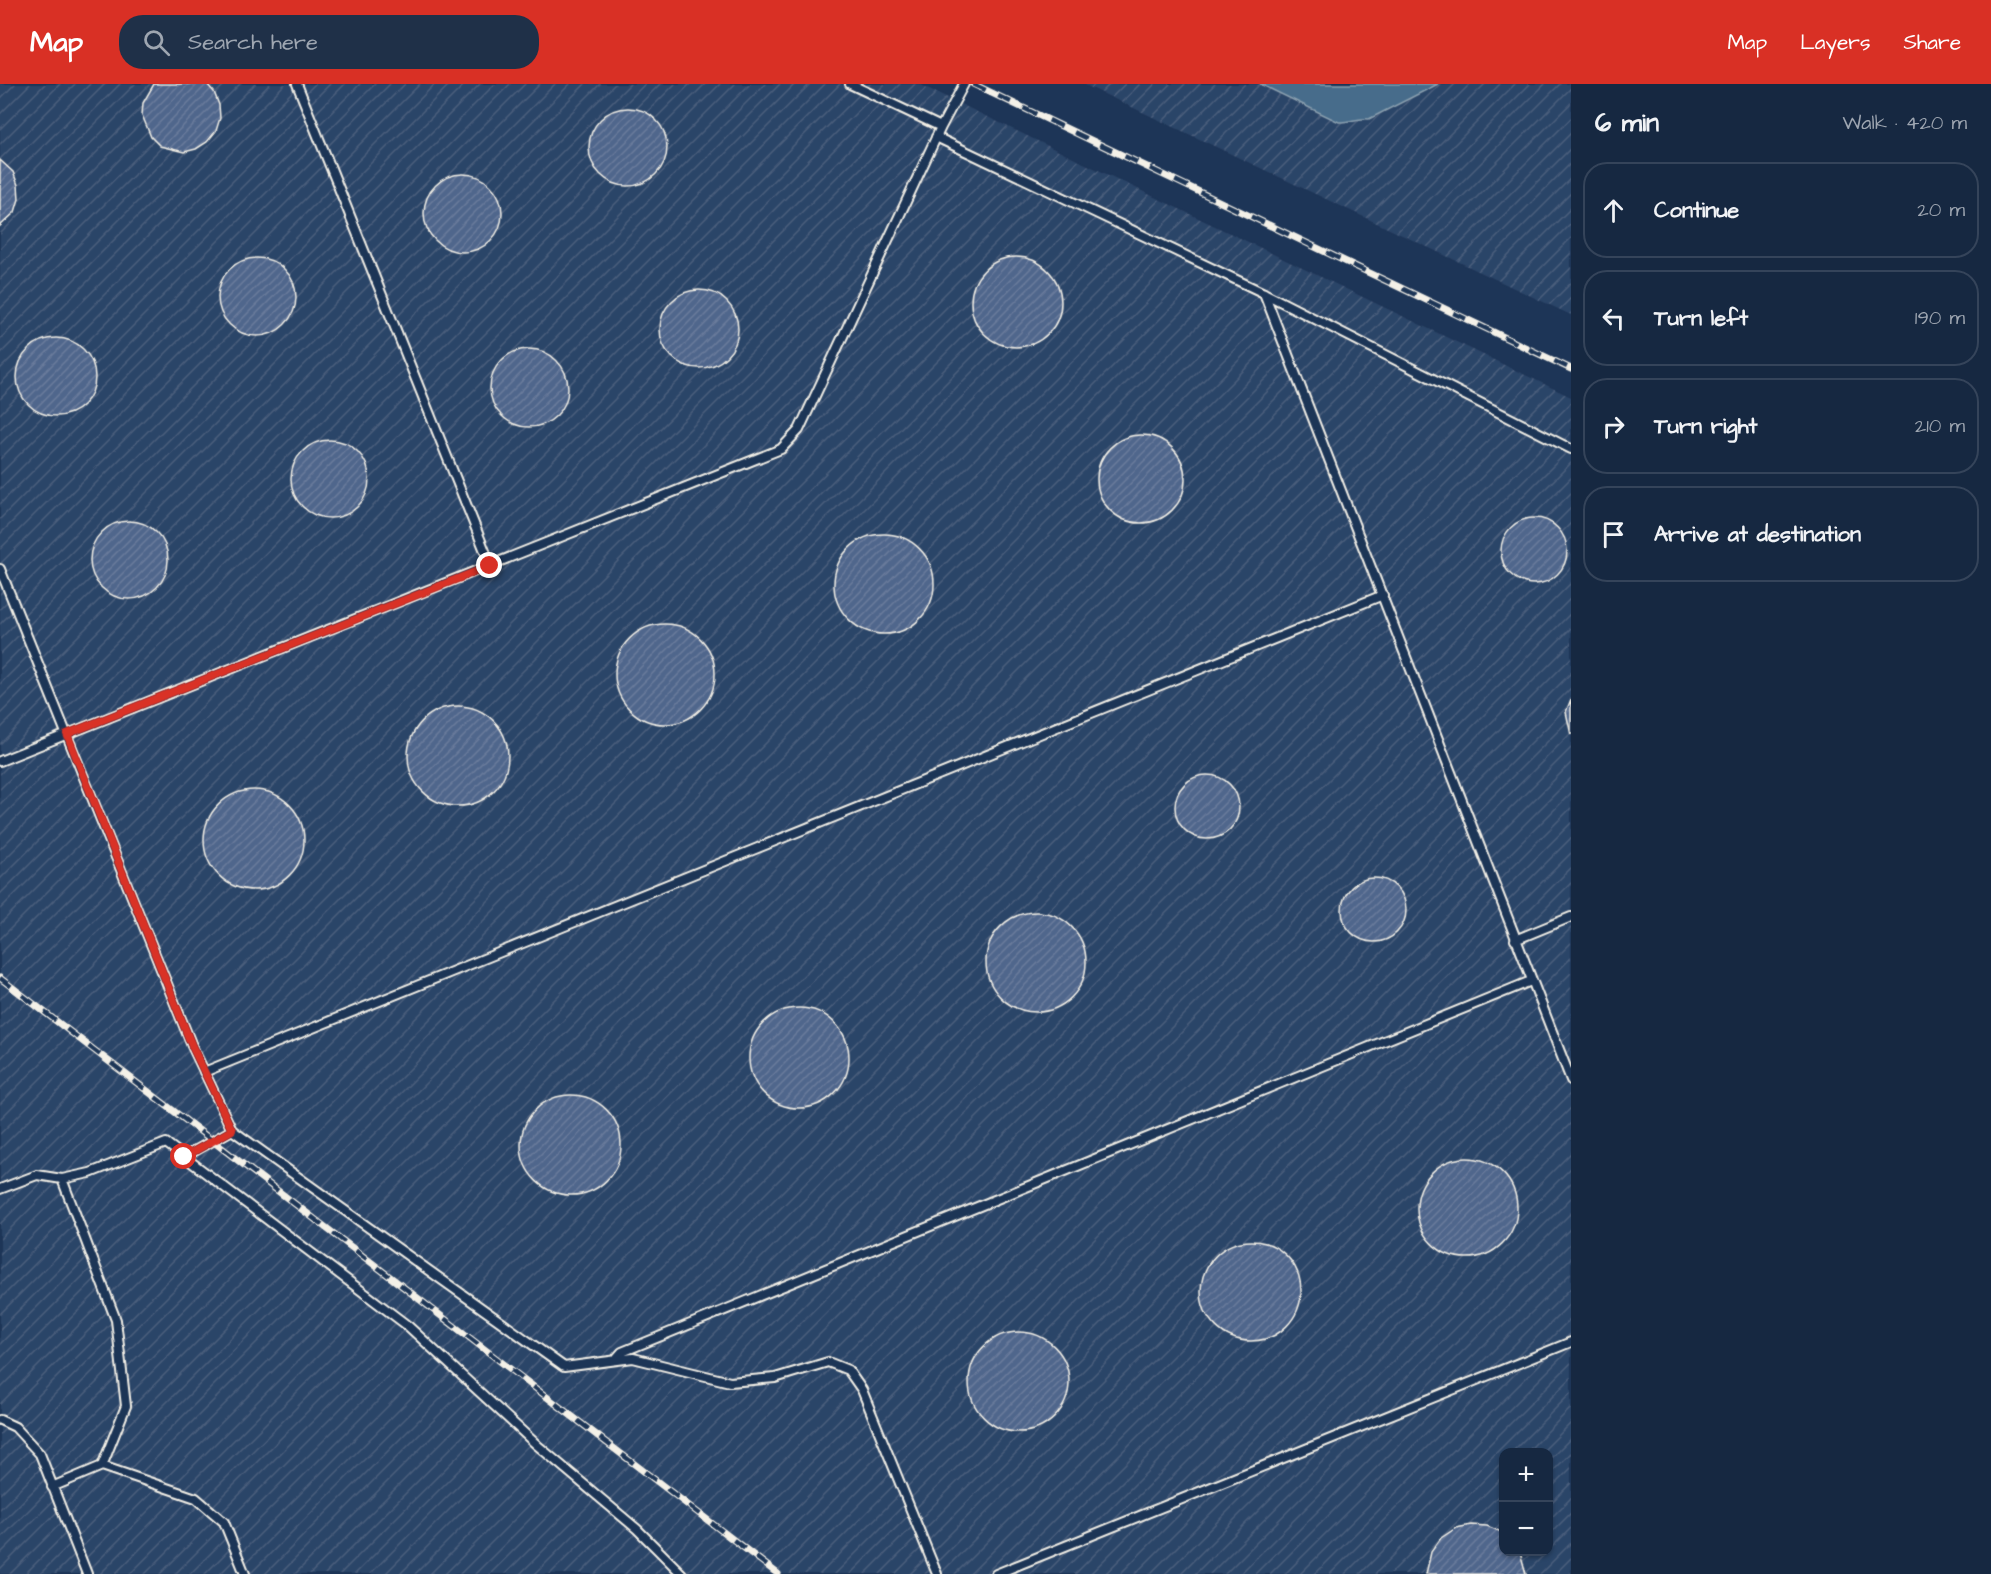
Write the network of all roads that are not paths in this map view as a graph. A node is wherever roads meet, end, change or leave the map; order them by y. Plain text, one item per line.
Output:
1 (297, 84) edge
2 (850, 84) edge
3 (964, 84) edge
4 (941, 127) junction
5 (936, 137) junction
6 (1264, 293) junction
7 (1571, 449) edge
8 (490, 566) junction
9 (0, 569) edge
10 (1383, 595) junction
11 (67, 734) junction
12 (0, 761) edge
13 (1571, 917) edge
14 (1515, 940) junction
15 (1532, 981) junction
16 (204, 1072) junction
17 (1571, 1080) edge
18 (232, 1130) junction
19 (184, 1157) junction
20 (62, 1179) junction
21 (0, 1189) edge
22 (1571, 1342) edge
23 (615, 1360) junction
24 (0, 1420) edge
25 (102, 1466) junction
26 (52, 1487) junction
27 (87, 1574) edge
28 (245, 1574) edge
29 (682, 1574) edge
30 (937, 1574) edge
31 (996, 1574) edge

1 - 8 lane
2 - 4 lane
3 - 4 lane
4 - 5 lane
5 - 6 lane
5 - 8 lane
6 - 7 lane
6 - 10 lane
8 - 11 lane
9 - 11 lane
10 - 14 lane
10 - 16 lane
11 - 12 lane
11 - 16 lane
13 - 14 lane
14 - 15 lane
15 - 17 lane
15 - 23 lane
16 - 18 lane
18 - 19 lane
18 - 23 lane
19 - 20 lane
19 - 29 lane
20 - 21 lane
20 - 25 lane
22 - 31 lane
23 - 30 lane
24 - 26 lane
25 - 26 lane
25 - 28 lane
26 - 27 lane

